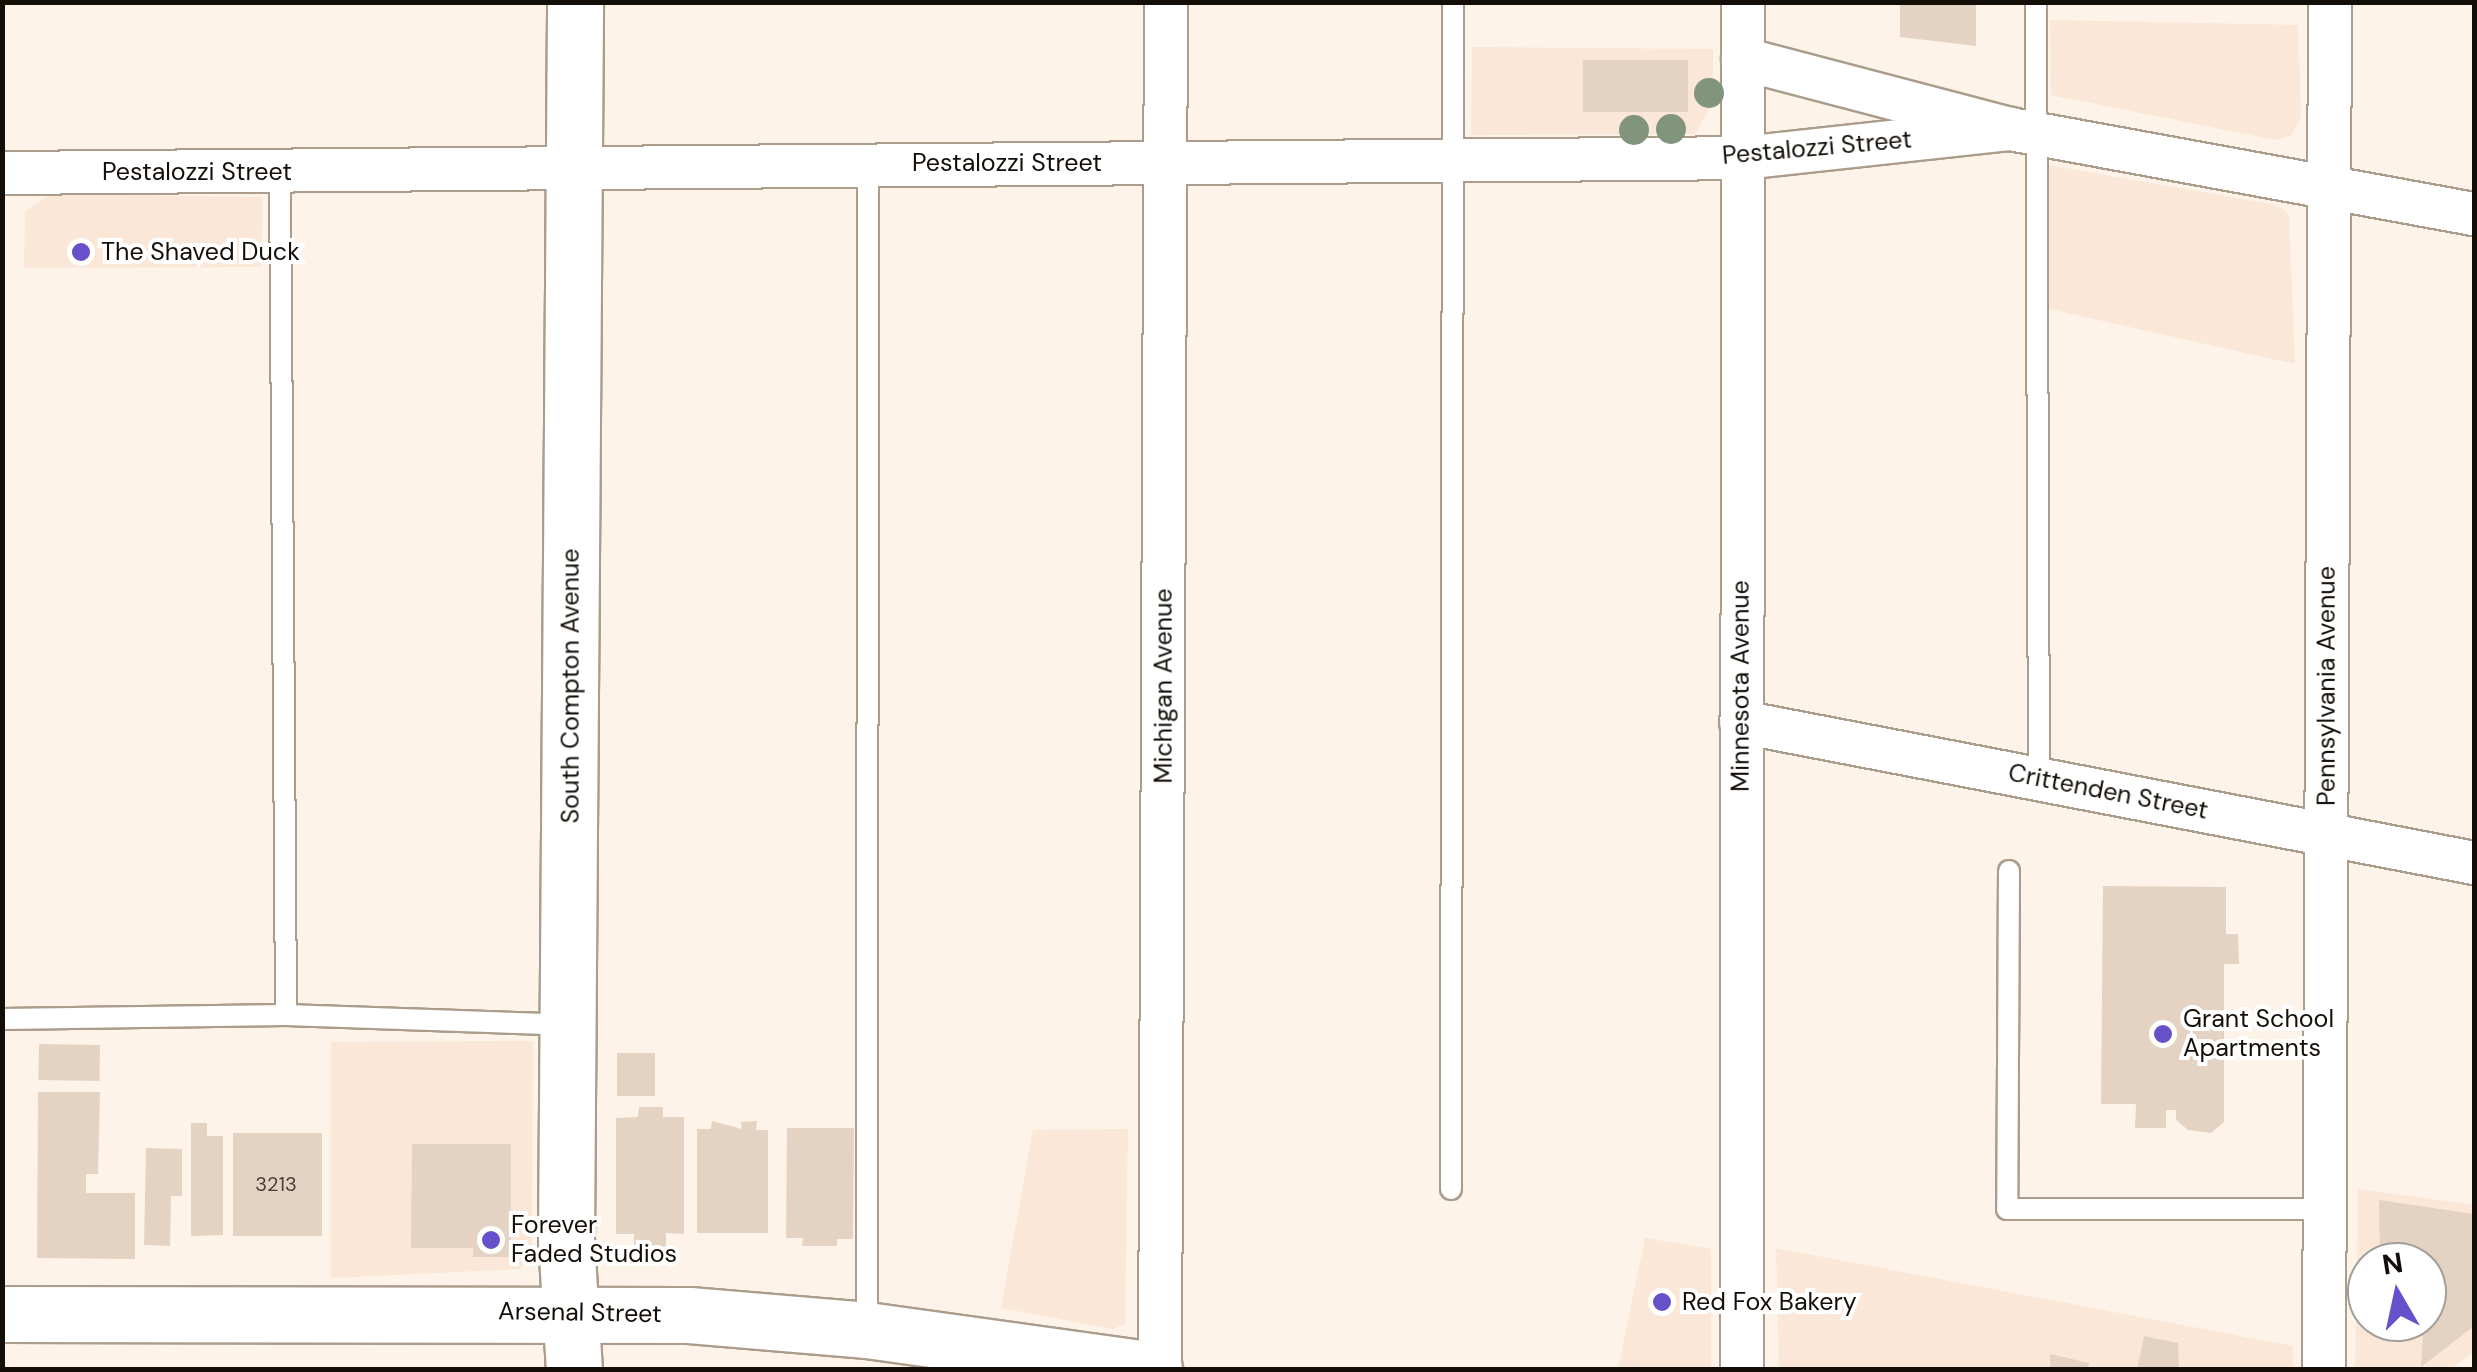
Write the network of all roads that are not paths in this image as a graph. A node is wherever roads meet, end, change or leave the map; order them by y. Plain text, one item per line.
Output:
1 (575, 2) edge
2 (1166, 2) edge
3 (1453, 2) edge
4 (1743, 2) edge
5 (2036, 2) edge
6 (2330, 2) edge
7 (1743, 59) junction
8 (2023, 132) junction
9 (1742, 158) junction
10 (1452, 160) junction
11 (868, 162) junction
12 (573, 164) junction
13 (1166, 164) junction
14 (280, 172) junction
15 (2, 173) edge
16 (2329, 188) junction
17 (2474, 214) edge
18 (1741, 722) junction
19 (2039, 778) junction
20 (2327, 836) junction
21 (2474, 862) edge
22 (2009, 871) dead end
23 (286, 1016) junction
24 (2, 1019) edge
25 (570, 1025) junction
26 (1451, 1189) dead end
27 (2326, 1210) junction
28 (570, 1312) junction
29 (2, 1314) edge
30 (866, 1330) junction
31 (574, 1370) edge
32 (1157, 1370) edge
33 (1742, 1370) edge
34 (2324, 1370) edge

1 - 12 main road, South Compton Avenue
2 - 13 street, Michigan Avenue
3 - 10 lane
4 - 7 street, Minnesota Avenue
5 - 8 lane
6 - 16 street, Pennsylvania Avenue
7 - 8 street, Pestalozzi Street
7 - 9 street, Minnesota Avenue
8 - 9 street, Pestalozzi Street
8 - 16 street, Pestalozzi Street
8 - 19 lane
9 - 10 street, Pestalozzi Street
9 - 18 street, Minnesota Avenue
10 - 13 street, Pestalozzi Street
10 - 26 lane
11 - 12 street, Pestalozzi Street
11 - 13 street, Pestalozzi Street
11 - 30 lane
12 - 14 street, Pestalozzi Street
12 - 25 main road, South Compton Avenue
13 - 32 street, Michigan Avenue
14 - 15 street, Pestalozzi Street
14 - 23 lane
16 - 17 street, Pestalozzi Street
16 - 20 street, Pennsylvania Avenue
18 - 19 street, Crittenden Street
18 - 33 street, Minnesota Avenue
19 - 20 street, Crittenden Street
20 - 21 street, Crittenden Street
20 - 27 street, Pennsylvania Avenue
22 - 27 lane
23 - 24 lane
23 - 25 lane
25 - 28 main road, South Compton Avenue
27 - 34 street, Pennsylvania Avenue
28 - 29 main road, Arsenal Street
28 - 30 main road, Arsenal Street
28 - 31 main road, South Compton Avenue
30 - 32 main road, Arsenal Street

